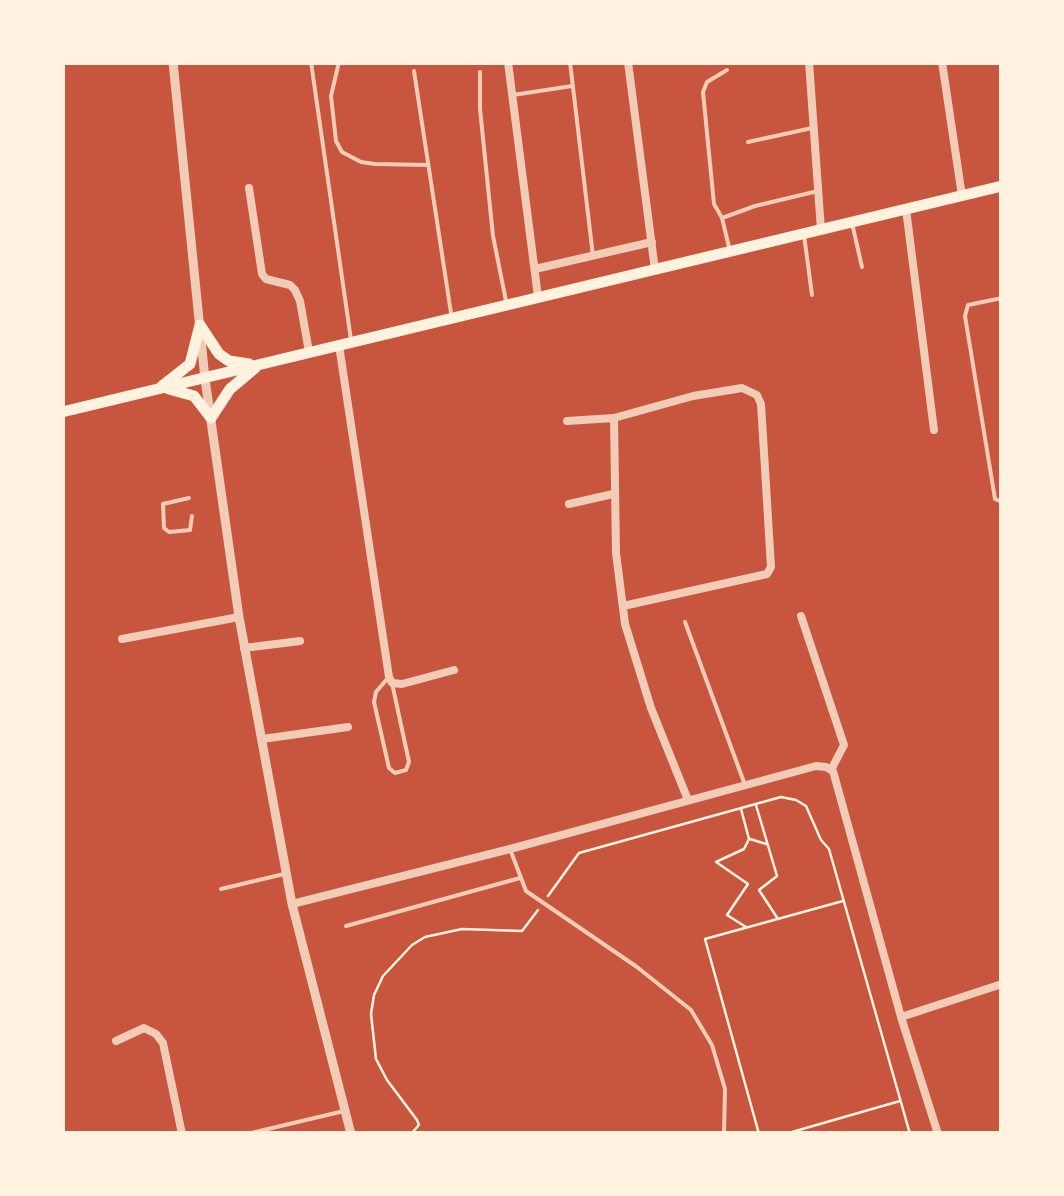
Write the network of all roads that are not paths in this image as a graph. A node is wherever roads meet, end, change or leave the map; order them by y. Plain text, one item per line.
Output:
1 (173, 62) edge
2 (311, 62) edge
3 (338, 62) edge
4 (508, 62) edge
5 (570, 62) edge
6 (628, 62) edge
7 (809, 62) edge
8 (942, 62) edge
9 (727, 70) dead end
10 (414, 71) dead end
11 (480, 72) dead end
12 (572, 86) junction
13 (513, 95) junction
14 (814, 128) junction
15 (748, 142) dead end
16 (428, 165) junction
17 (1002, 186) edge
18 (249, 188) dead end
19 (818, 191) junction
20 (962, 196) junction
21 (906, 209) junction
22 (722, 218) junction
23 (852, 222) junction
24 (821, 230) junction
25 (804, 234) junction
26 (652, 242) junction
27 (730, 252) junction
28 (593, 256) junction
29 (862, 267) dead end
30 (534, 269) junction
31 (655, 270) junction
32 (812, 295) dead end
33 (538, 297) junction
34 (1002, 298) edge
35 (507, 304) junction
36 (452, 318) junction
37 (200, 326) junction
38 (345, 343) junction
39 (308, 352) junction
40 (258, 365) junction
41 (206, 379) junction
42 (158, 388) junction
43 (62, 412) edge
44 (210, 418) junction
45 (614, 418) junction
46 (567, 421) dead end
47 (934, 430) dead end
48 (613, 494) junction
49 (189, 498) dead end
50 (1002, 502) edge
51 (569, 504) dead end
52 (192, 516) dead end
53 (623, 606) junction
54 (801, 616) dead end
55 (239, 617) junction
56 (685, 622) dead end
57 (122, 639) dead end
58 (300, 641) dead end
59 (244, 648) junction
60 (454, 670) dead end
61 (390, 680) junction
62 (348, 726) dead end
63 (262, 739) junction
64 (831, 770) junction
65 (745, 784) junction
66 (688, 800) junction
67 (510, 849) junction
68 (286, 873) junction
69 (520, 878) junction
70 (220, 889) dead end
71 (292, 904) junction
72 (346, 926) dead end
73 (1002, 984) edge
74 (902, 1018) junction
75 (116, 1040) dead end
76 (344, 1111) junction
77 (182, 1134) edge
78 (247, 1134) edge
79 (350, 1134) edge
80 (724, 1134) edge
81 (938, 1134) edge

1 - 37 street
2 - 38 lane
3 - 16 lane
4 - 13 street
5 - 12 lane
6 - 26 street
7 - 14 street
8 - 20 street
9 - 22 lane
10 - 16 lane
11 - 35 lane
12 - 13 lane
12 - 28 lane
13 - 30 street
14 - 15 lane
14 - 19 street
16 - 36 lane
17 - 20 main road
18 - 39 street
19 - 22 lane
19 - 24 street
20 - 21 main road
21 - 23 main road
21 - 47 street
22 - 27 lane
23 - 24 main road
23 - 29 lane
24 - 25 main road
25 - 27 main road
25 - 32 lane
26 - 28 street
26 - 31 street
27 - 31 main road
28 - 30 street
30 - 33 street
31 - 33 main road
33 - 35 main road
34 - 50 lane
35 - 36 main road
36 - 38 main road
37 - 40 main road
37 - 41 street
37 - 42 main road
38 - 39 main road
38 - 61 street
39 - 40 main road
40 - 41 main road
40 - 44 main road
41 - 42 main road
41 - 44 street
42 - 43 main road
42 - 44 main road
44 - 55 street
45 - 46 street
45 - 48 street
45 - 53 street
48 - 51 street
48 - 53 street
49 - 52 lane
53 - 66 street
54 - 64 street
55 - 57 street
55 - 59 street
56 - 65 lane
58 - 59 street
59 - 63 street
60 - 61 street
61 - 61 lane
62 - 63 street
63 - 68 street
64 - 65 street
64 - 74 street
65 - 66 street
66 - 67 street
67 - 69 lane
67 - 71 street
68 - 70 lane
68 - 71 street
69 - 72 lane
69 - 80 lane
71 - 76 street
73 - 74 street
74 - 81 street
75 - 77 street
76 - 78 lane
76 - 79 street

